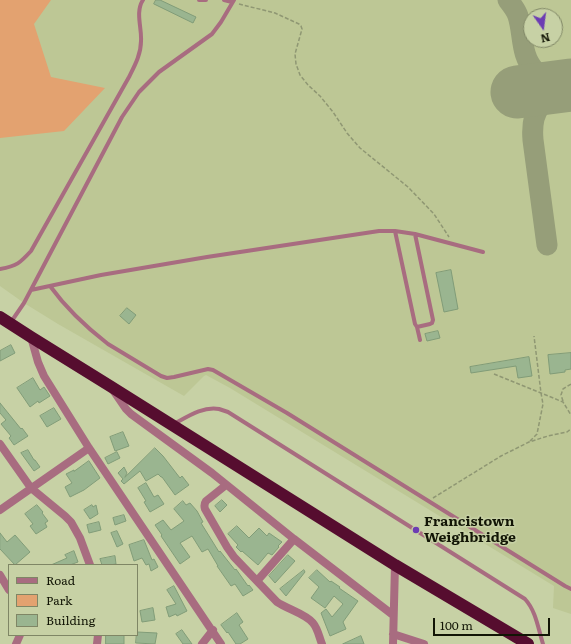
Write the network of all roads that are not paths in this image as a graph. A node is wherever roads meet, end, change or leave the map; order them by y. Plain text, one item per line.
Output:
1 (142, 0) edge
2 (199, 0) edge
3 (206, 0) edge
4 (224, 0) edge
5 (233, 1) edge
6 (395, 231) junction
7 (415, 234) junction
8 (483, 252) dead end
9 (0, 269) edge
10 (50, 286) junction
11 (30, 290) junction
12 (5, 320) edge
13 (417, 327) junction
14 (31, 337) junction
15 (420, 340) dead end
16 (110, 386) junction
17 (172, 425) junction
18 (0, 444) edge
19 (89, 448) junction
20 (226, 485) junction
21 (31, 488) junction
22 (0, 510) edge
23 (294, 539) junction
24 (90, 564) edge
25 (395, 565) junction
26 (0, 575) edge
27 (257, 581) junction
28 (8, 588) edge
29 (571, 589) edge
30 (393, 615) junction
31 (213, 630) junction
32 (393, 634) junction
33 (202, 644) edge
34 (221, 644) edge
35 (322, 644) edge
36 (392, 644) edge
37 (424, 644) edge
38 (528, 644) edge
39 (543, 644) edge

1 - 9 lane
2 - 3 lane
4 - 5 lane
5 - 11 lane
6 - 7 lane
6 - 10 lane
6 - 13 lane
7 - 8 lane
7 - 13 lane
10 - 11 lane
10 - 29 lane
11 - 12 lane
12 - 14 highway
13 - 15 lane
14 - 16 highway
14 - 19 street
16 - 17 highway
16 - 20 street
17 - 25 highway
17 - 39 lane
18 - 21 street
19 - 21 street
19 - 31 street
20 - 23 street
20 - 27 street
21 - 22 street
21 - 24 street
23 - 27 street
23 - 30 street
25 - 30 street
25 - 38 highway
26 - 28 street
27 - 35 street
30 - 32 street
31 - 33 street
31 - 34 street
32 - 36 street
32 - 37 street

